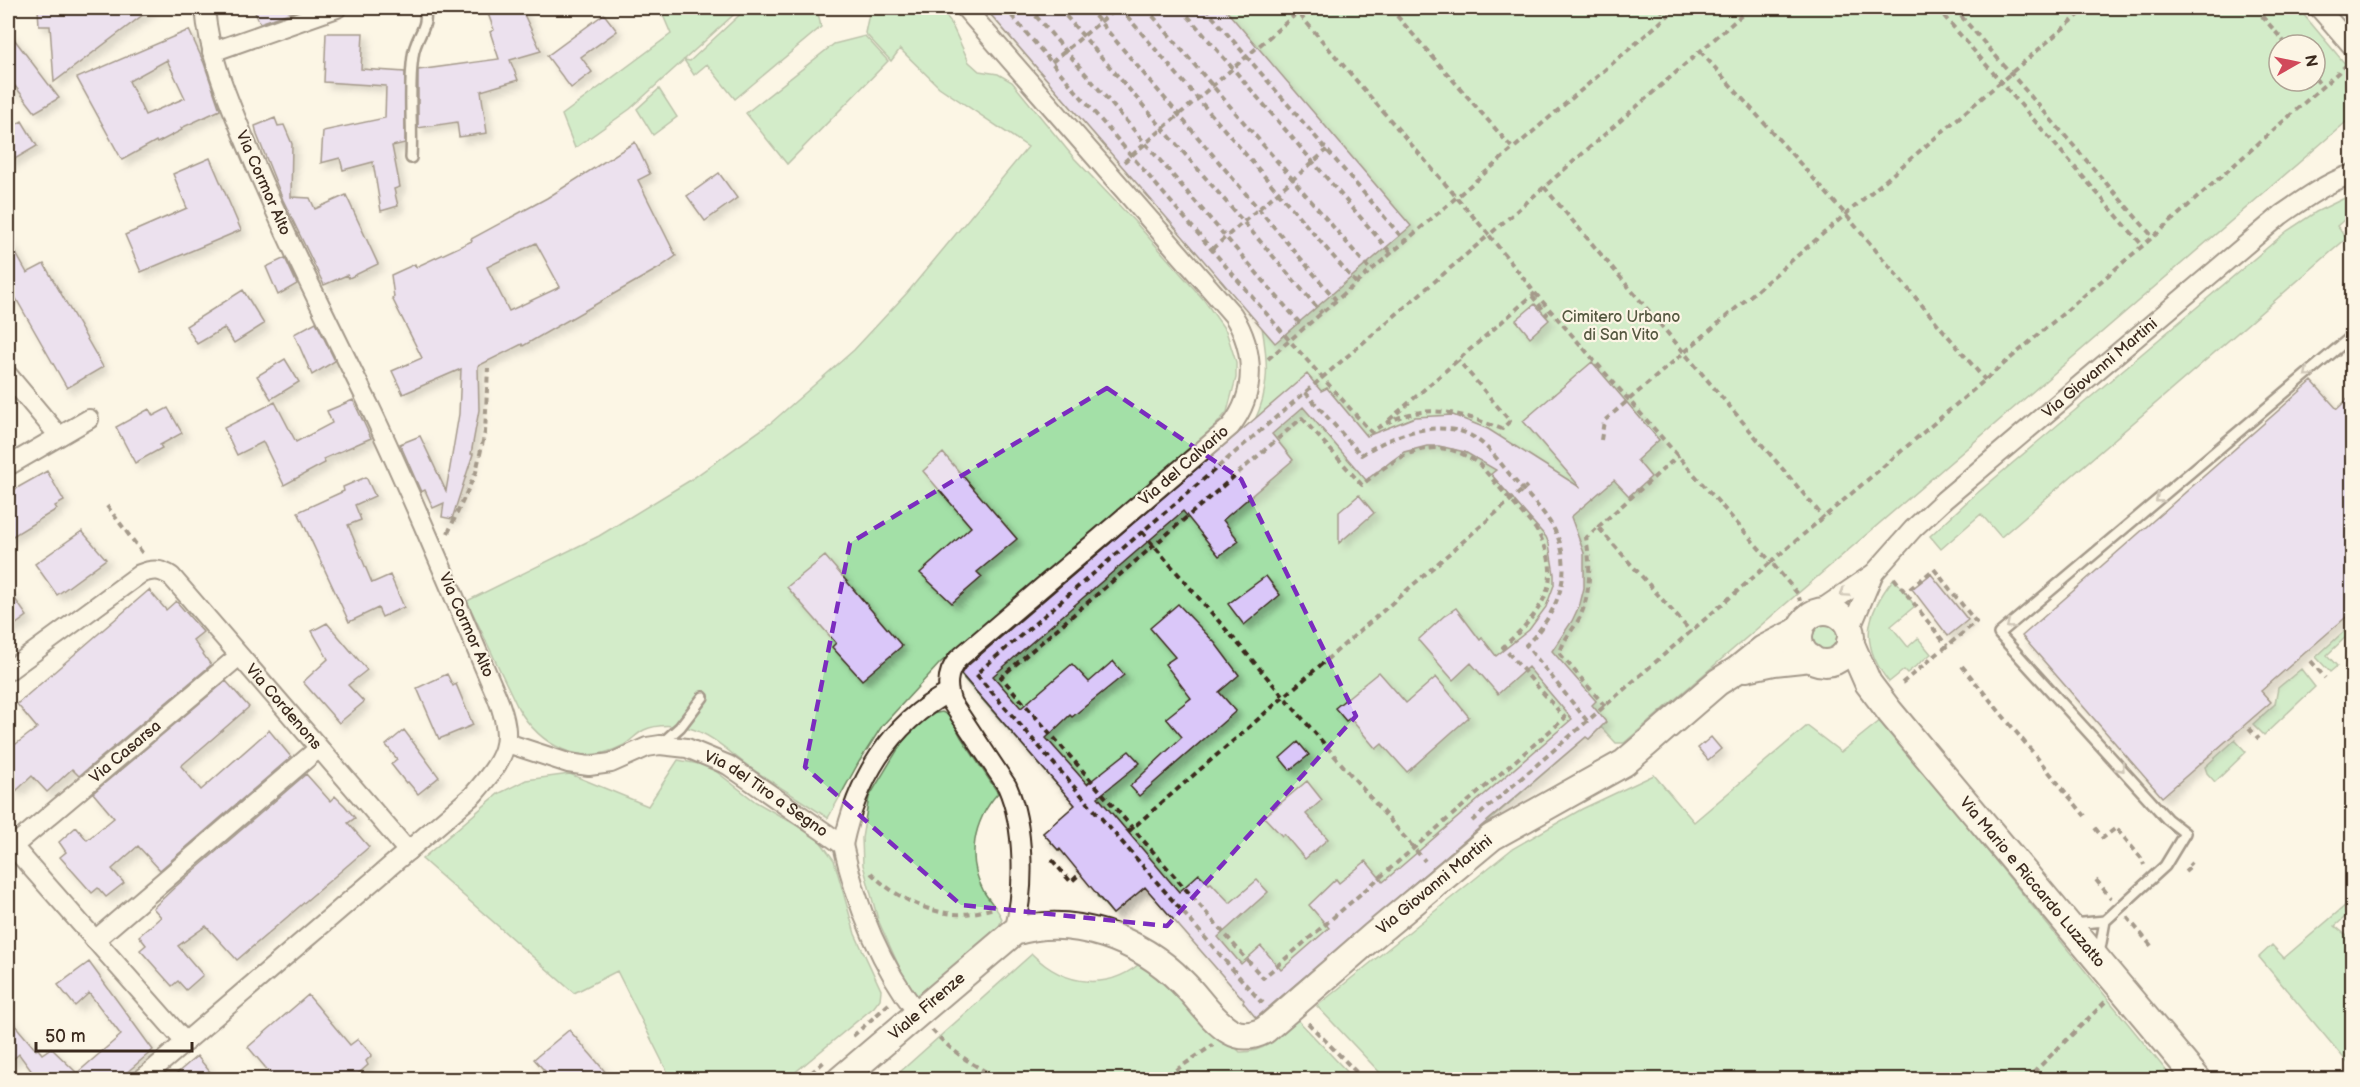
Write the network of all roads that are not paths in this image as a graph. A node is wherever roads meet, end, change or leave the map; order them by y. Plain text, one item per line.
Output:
1 (205, 8) edge
2 (337, 8) edge
3 (424, 8) edge
4 (964, 8) edge
5 (2319, 8) edge
6 (2352, 46) edge
7 (212, 52) junction
8 (411, 158) dead end
9 (2350, 173) edge
10 (2352, 336) edge
11 (8, 375) edge
12 (89, 419) dead end
13 (59, 436) junction
14 (8, 466) edge
15 (1874, 573) junction
16 (1805, 616) junction
17 (1850, 636) junction
18 (239, 656) junction
19 (1821, 660) junction
20 (1737, 670) junction
21 (8, 671) edge
22 (1868, 683) junction
23 (948, 693) junction
24 (703, 697) dead end
25 (507, 743) junction
26 (660, 745) junction
27 (319, 748) junction
28 (10, 844) edge
29 (843, 845) junction
30 (408, 851) junction
31 (2105, 921) junction
32 (2070, 925) junction
33 (1014, 932) junction
34 (95, 940) junction
35 (2098, 958) junction
36 (918, 1014) junction
37 (184, 1042) junction
38 (141, 1080) edge
39 (840, 1080) edge
40 (2198, 1080) edge

1 - 7 street, Via Cormor Alto
2 - 7 street
3 - 8 lane
4 - 23 street, Via del Calvario
5 - 6 street
7 - 25 street, Via Cormor Alto
9 - 15 street, Via Giovanni Martini
10 -> 31 lane
11 - 13 street
12 - 13 street
13 - 14 street
15 -> 16 street, Via Giovanni Martini
15 - 17 street, Via Giovanni Martini
16 - 17 street
16 - 19 street
16 - 20 street, Via Giovanni Martini
17 - 19 street
17 - 22 street, Via Mario e Riccardo Luzzatto
18 - 21 street, Via Cordenons
18 - 27 street, Via Cordenons
18 - 28 street, Via Casarsa
19 - 20 street, Via Giovanni Martini
19 - 22 street, Via Mario e Riccardo Luzzatto
20 - 33 street, Via Giovanni Martini
22 - 32 street, Via Mario e Riccardo Luzzatto
23 - 29 street
23 - 33 street
24 - 26 lane
25 - 26 street, Via del Tiro a Segno
25 - 30 street
26 - 29 street, Via del Tiro a Segno
27 - 30 street, Via Cordenons
27 - 34 street
28 - 34 street, Via Casarsa
29 - 36 street, Via del Tiro a Segno
30 - 37 street
31 - 32 lane
31 - 35 lane
32 - 35 street, Via Mario e Riccardo Luzzatto
33 - 36 street, Viale Firenze
34 - 37 street, Via Casarsa
35 - 40 street, Via Mario e Riccardo Luzzatto
36 - 39 street, Viale Firenze
37 - 38 street

